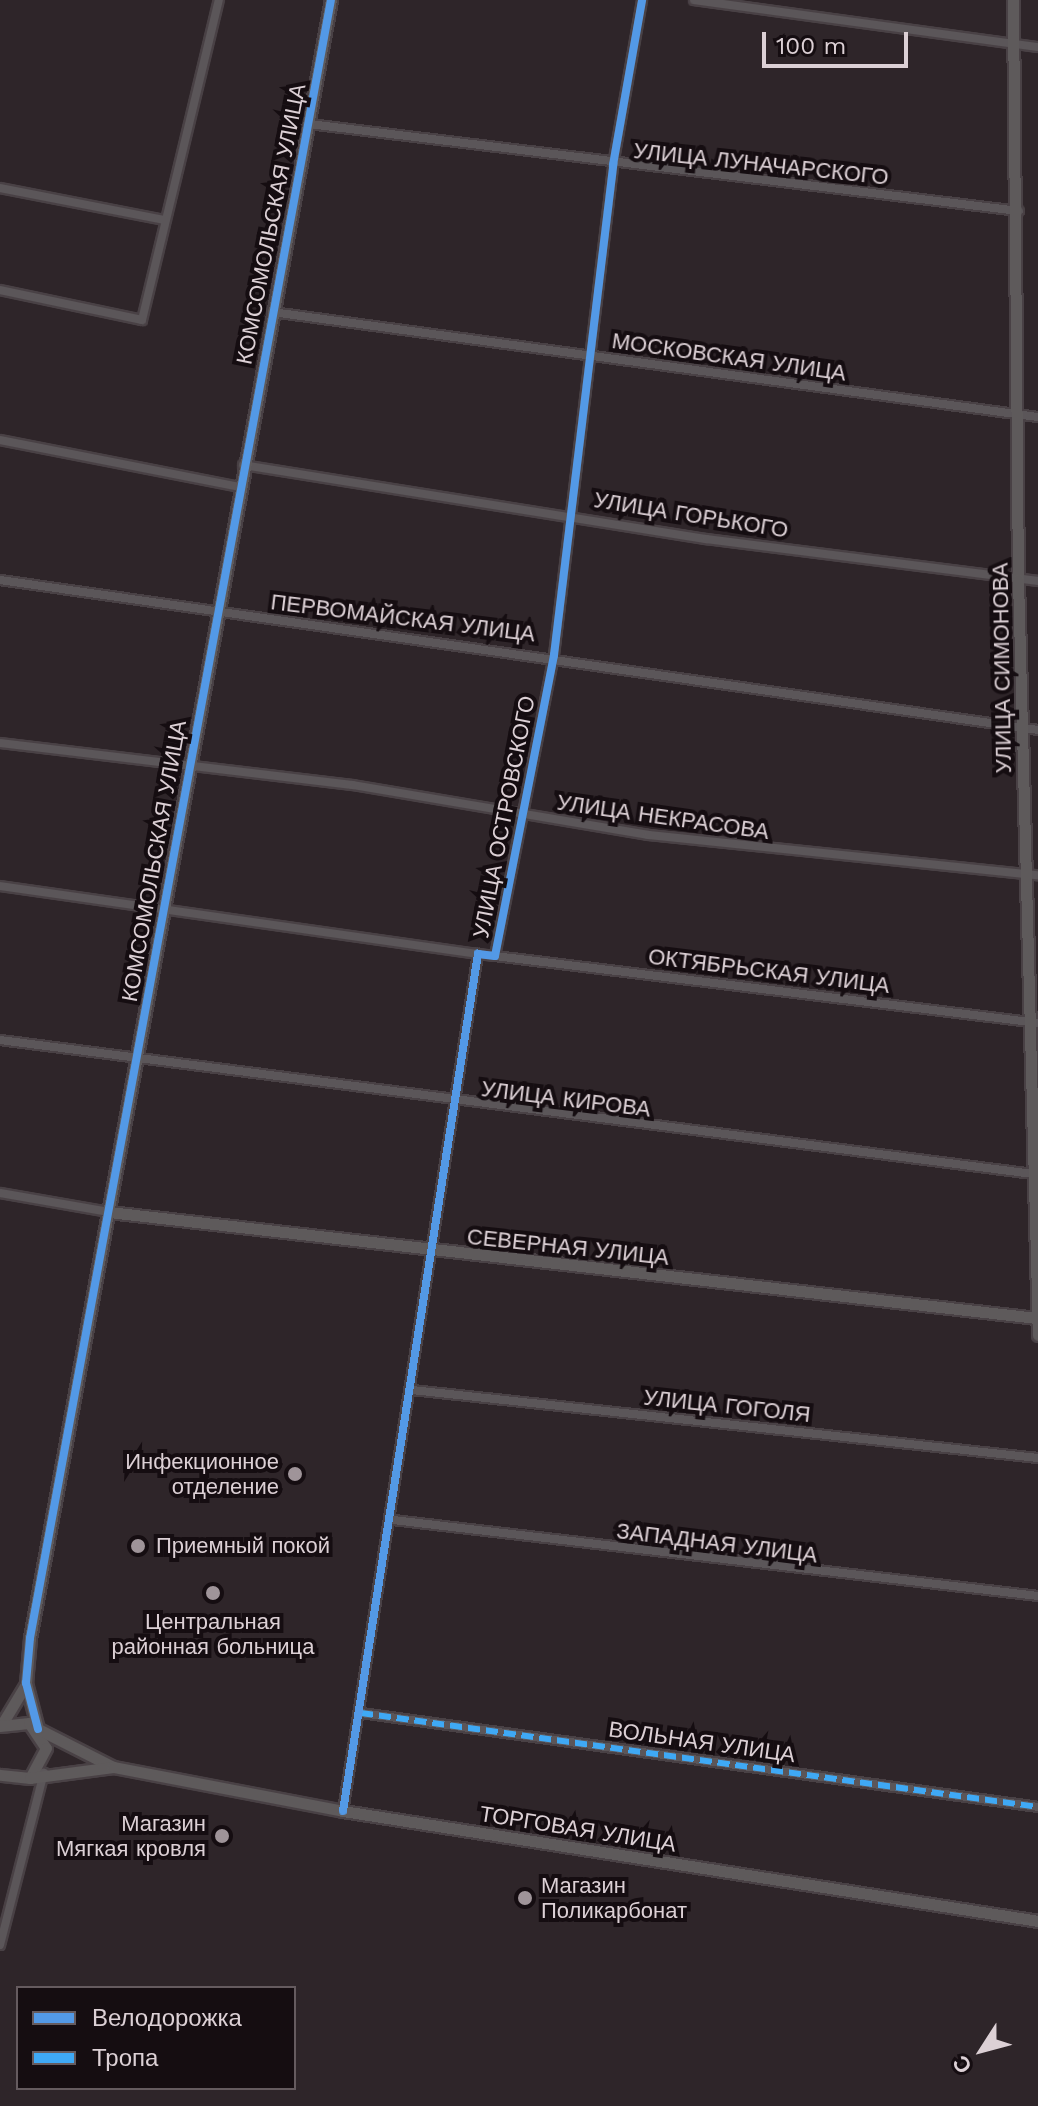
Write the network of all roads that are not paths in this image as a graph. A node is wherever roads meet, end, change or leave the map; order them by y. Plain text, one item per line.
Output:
1 (219, 0) edge
2 (331, 0) edge
3 (642, 0) edge
4 (694, 0) edge
5 (1013, 0) edge
6 (1014, 44) junction
7 (1038, 47) edge
8 (309, 124) junction
9 (613, 165) junction
10 (0, 188) edge
11 (1020, 211) junction
12 (165, 220) junction
13 (0, 290) edge
14 (272, 312) junction
15 (589, 356) junction
16 (1021, 415) junction
17 (1038, 417) edge
18 (0, 440) edge
19 (243, 465) junction
20 (240, 487) junction
21 (575, 514) junction
22 (1018, 579) junction
23 (0, 580) edge
24 (1038, 581) edge
25 (220, 613) junction
26 (554, 655) junction
27 (1022, 728) junction
28 (1038, 730) edge
29 (0, 743) edge
30 (190, 764) junction
31 (520, 814) junction
32 (1033, 874) edge
33 (0, 886) edge
34 (164, 910) junction
35 (478, 954) junction
36 (495, 956) junction
37 (1033, 1022) edge
38 (0, 1040) edge
39 (136, 1060) junction
40 (451, 1102) junction
41 (1033, 1174) junction
42 (0, 1193) edge
43 (1037, 1209) edge
44 (109, 1212) junction
45 (431, 1252) junction
46 (1037, 1318) edge
47 (1038, 1335) edge
48 (412, 1390) junction
49 (1038, 1458) edge
50 (393, 1520) junction
51 (1038, 1596) edge
52 (26, 1683) junction
53 (361, 1713) junction
54 (1, 1725) edge
55 (38, 1729) junction
56 (113, 1767) junction
57 (44, 1773) junction
58 (0, 1778) edge
59 (30, 1778) junction
60 (1038, 1807) edge
61 (343, 1811) junction
62 (1038, 1921) edge
63 (0, 1945) edge

1 - 12 street
2 - 8 street, КОМСОМОЛЬСКАЯ УЛИЦА
3 - 9 street, УЛИЦА ОСТРОВСКОГО
4 - 6 street
5 - 6 street, УЛИЦА СИМОНОВА
6 - 7 street
6 - 11 street, УЛИЦА СИМОНОВА
8 - 9 street, УЛИЦА ЛУНАЧАРСКОГО
8 - 14 street, КОМСОМОЛЬСКАЯ УЛИЦА
9 - 11 street, УЛИЦА ЛУНАЧАРСКОГО
9 - 15 street, УЛИЦА ОСТРОВСКОГО
10 - 12 street
11 - 16 street, УЛИЦА СИМОНОВА
12 - 13 street
14 - 15 street, МОСКОВСКАЯ УЛИЦА
14 - 19 street, КОМСОМОЛЬСКАЯ УЛИЦА
15 - 16 street, МОСКОВСКАЯ УЛИЦА
15 - 21 street, УЛИЦА ОСТРОВСКОГО
16 - 17 street, МОСКОВСКАЯ УЛИЦА
16 - 22 street, УЛИЦА СИМОНОВА
18 - 20 street
19 - 20 street, КОМСОМОЛЬСКАЯ УЛИЦА
19 - 21 street, УЛИЦА ГОРЬКОГО
20 - 25 street, КОМСОМОЛЬСКАЯ УЛИЦА
21 - 22 street, УЛИЦА ГОРЬКОГО
21 - 26 street, УЛИЦА ОСТРОВСКОГО
22 - 24 street, УЛИЦА ГОРЬКОГО
22 - 27 street, УЛИЦА СИМОНОВА
23 - 25 street, ПЕРВОМАЙСКАЯ УЛИЦА
25 - 26 street, ПЕРВОМАЙСКАЯ УЛИЦА
25 - 30 street, КОМСОМОЛЬСКАЯ УЛИЦА
26 - 27 street, ПЕРВОМАЙСКАЯ УЛИЦА
26 - 31 street, УЛИЦА ОСТРОВСКОГО
27 - 28 street, ПЕРВОМАЙСКАЯ УЛИЦА
27 - 32 street, УЛИЦА СИМОНОВА
29 - 30 street, УЛИЦА НЕКРАСОВА
30 - 31 street, УЛИЦА НЕКРАСОВА
30 - 34 street, КОМСОМОЛЬСКАЯ УЛИЦА
31 - 32 street, УЛИЦА НЕКРАСОВА
31 - 36 street, УЛИЦА ОСТРОВСКОГО
32 - 37 street, УЛИЦА СИМОНОВА
33 - 34 street
34 - 35 street
34 - 39 street, КОМСОМОЛЬСКАЯ УЛИЦА
35 - 36 street, УЛИЦА ОСТРОВСКОГО
35 - 40 street, УЛИЦА ОСТРОВСКОГО
36 - 37 street, ОКТЯБРЬСКАЯ УЛИЦА
37 - 41 street, УЛИЦА СИМОНОВА
38 - 39 street, УЛИЦА КИРОВА
39 - 40 street, УЛИЦА КИРОВА
39 - 44 street, КОМСОМОЛЬСКАЯ УЛИЦА
40 - 41 street, УЛИЦА КИРОВА
40 - 45 street, УЛИЦА ОСТРОВСКОГО
41 - 43 street, УЛИЦА СИМОНОВА
42 - 44 street, СЕВЕРНАЯ УЛИЦА
43 - 46 street, УЛИЦА СИМОНОВА
44 - 45 street, СЕВЕРНАЯ УЛИЦА
44 - 52 street, КОМСОМОЛЬСКАЯ УЛИЦА
45 - 46 street, СЕВЕРНАЯ УЛИЦА
45 - 48 street, УЛИЦА ОСТРОВСКОГО
46 - 47 street, УЛИЦА СИМОНОВА
48 - 49 street, УЛИЦА ГОГОЛЯ
48 - 50 street, УЛИЦА ОСТРОВСКОГО
50 - 51 street, ЗАПАДНАЯ УЛИЦА
50 - 53 street, УЛИЦА ОСТРОВСКОГО
52 - 54 street, КОМСОМОЛЬСКАЯ УЛИЦА
52 - 55 street, КОМСОМОЛЬСКАЯ УЛИЦА
53 - 60 street, ВОЛЬНАЯ УЛИЦА
53 - 61 street, УЛИЦА ОСТРОВСКОГО
54 - 55 street, ТОРГОВАЯ УЛИЦА
55 - 56 street, ТОРГОВАЯ УЛИЦА
55 - 59 street, КОМСОМОЛЬСКАЯ УЛИЦА
56 - 57 street, ТОРГОВАЯ УЛИЦА
56 - 61 street, ТОРГОВАЯ УЛИЦА
57 - 59 street, ТОРГОВАЯ УЛИЦА
57 - 63 street
58 - 59 street, ТОРГОВАЯ УЛИЦА
61 - 62 street, ТОРГОВАЯ УЛИЦА

